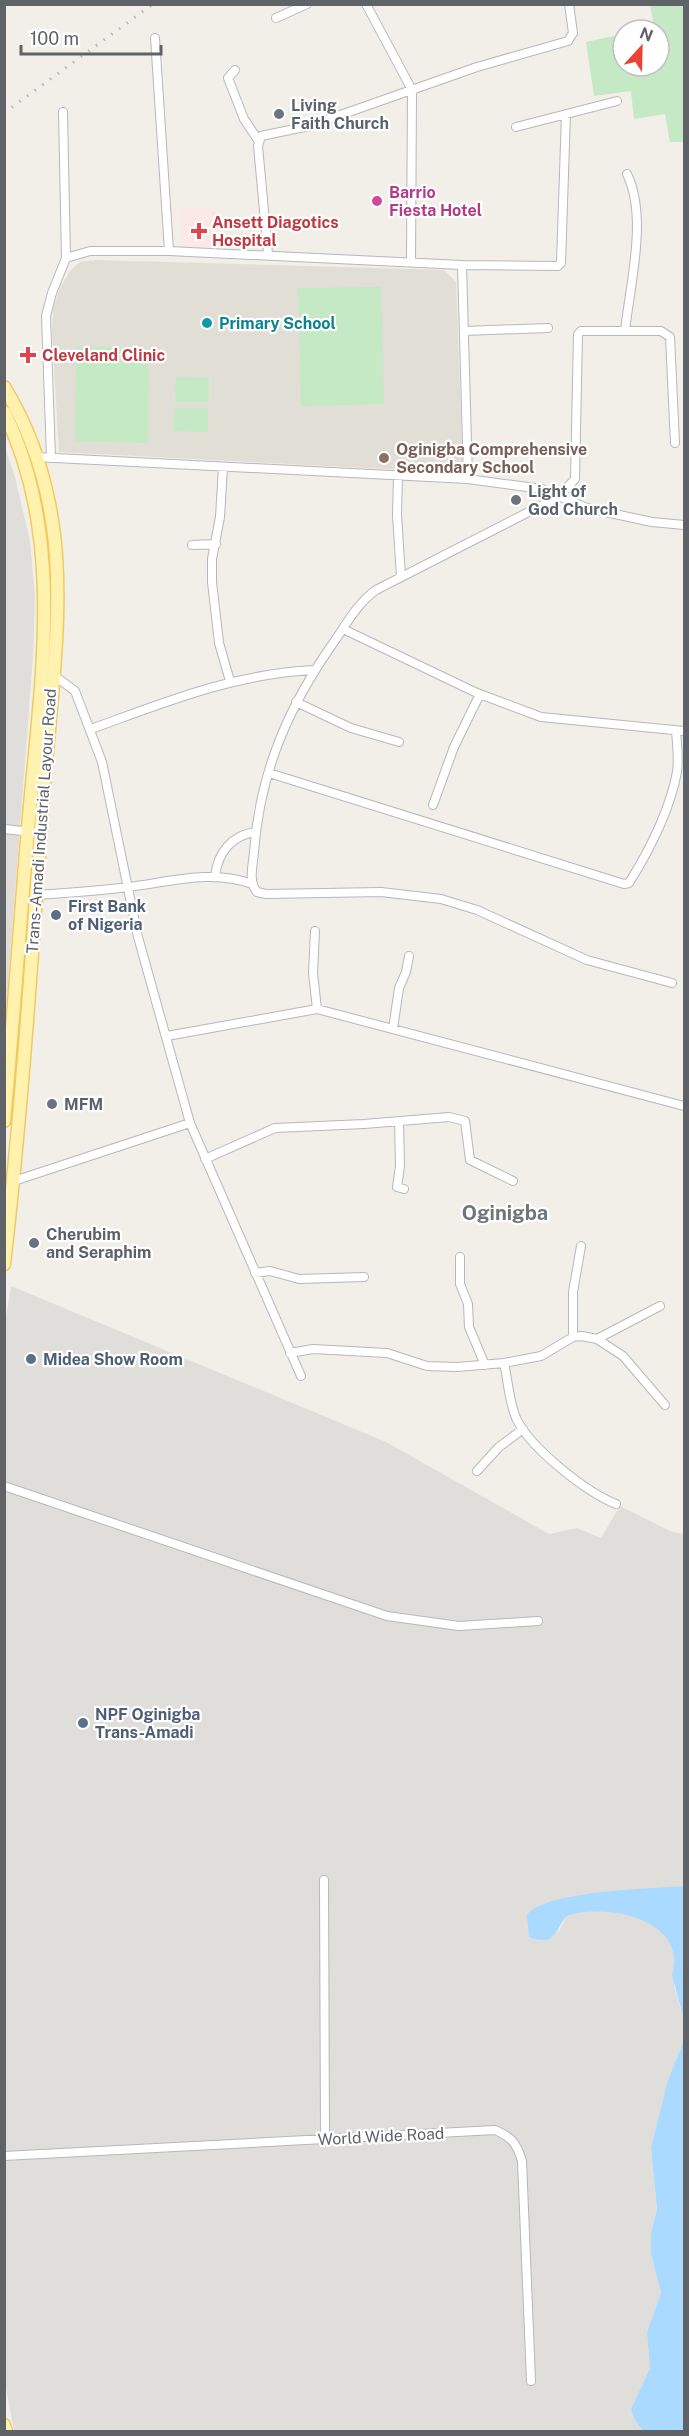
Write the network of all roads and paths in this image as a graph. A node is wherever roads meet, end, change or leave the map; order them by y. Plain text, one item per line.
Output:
1 (307, 4) edge
2 (366, 4) edge
3 (569, 4) edge
4 (276, 18) dead end
5 (155, 38) dead end
6 (235, 70) dead end
7 (412, 90) junction
8 (617, 101) dead end
9 (63, 112) dead end
10 (566, 114) junction
11 (516, 127) dead end
12 (258, 140) junction
13 (627, 174) dead end
14 (169, 251) junction
15 (268, 254) junction
16 (66, 258) junction
17 (411, 262) junction
18 (462, 265) junction
19 (548, 328) dead end
20 (464, 331) junction
21 (625, 331) junction
22 (4, 387) edge
23 (4, 412) edge
24 (675, 443) dead end
25 (36, 457) junction
26 (51, 458) junction
27 (223, 467) junction
28 (398, 476) junction
29 (468, 479) junction
30 (558, 497) junction
31 (684, 525) edge
32 (216, 544) junction
33 (192, 545) dead end
34 (401, 577) junction
35 (343, 629) junction
36 (314, 670) junction
37 (52, 674) junction
38 (230, 681) junction
39 (480, 694) junction
40 (296, 702) junction
41 (91, 729) junction
42 (680, 731) edge
43 (399, 742) dead end
44 (269, 773) junction
45 (680, 775) edge
46 (433, 805) dead end
47 (4, 829) edge
48 (27, 832) junction
49 (256, 832) junction
50 (40, 833) junction
51 (215, 876) junction
52 (252, 884) junction
53 (127, 887) junction
54 (36, 895) junction
55 (315, 931) dead end
56 (409, 956) dead end
57 (672, 983) dead end
58 (317, 1008) junction
59 (393, 1029) junction
60 (167, 1036) junction
61 (684, 1106) edge
62 (4, 1121) edge
63 (399, 1121) junction
64 (190, 1123) junction
65 (205, 1159) junction
66 (14, 1181) junction
67 (513, 1181) dead end
68 (404, 1189) dead end
69 (581, 1246) dead end
70 (460, 1257) dead end
71 (4, 1264) edge
72 (255, 1273) junction
73 (364, 1277) dead end
74 (660, 1306) dead end
75 (573, 1337) junction
76 (597, 1339) junction
77 (290, 1353) junction
78 (504, 1363) junction
79 (485, 1365) junction
80 (301, 1376) dead end
81 (665, 1405) dead end
82 (523, 1429) junction
83 (477, 1471) dead end
84 (4, 1486) edge
85 (616, 1504) dead end
86 (538, 1621) dead end
87 (324, 1880) dead end
88 (325, 2139) junction
89 (4, 2156) edge
90 (531, 2381) dead end
91 (4, 2425) edge
92 (6, 2432) edge

1 - 4 street
2 - 7 street
3 - 7 street
5 - 14 street
6 - 12 street
7 - 12 street
7 - 17 street
8 - 10 street
9 - 16 street
10 - 11 street
10 - 18 street
12 - 15 street
13 - 21 street
14 - 15 street
14 - 16 street
15 - 17 street
16 - 26 street
17 - 18 street
18 - 20 street
19 - 20 street
20 - 29 street
21 - 24 street
21 - 30 street
22 - 25 main road, Trans-Amadi Industrial Layour Road
23 - 48 main road, Trans-Amadi Industrial Layour Road
25 - 26 street
25 - 37 main road, Trans-Amadi Industrial Layour Road
26 - 27 street
27 - 28 street
27 - 32 street
28 - 29 street
28 - 34 street
29 - 30 street
30 - 31 street
30 - 34 street
32 - 33 street
32 - 38 street
34 - 35 street
35 - 36 street
35 - 39 street
36 - 38 street
36 - 40 street
37 - 41 street
37 - 50 main road, Trans-Amadi Industrial Layour Road
38 - 41 street
39 - 42 street
39 - 46 street
40 - 43 street
40 - 44 street
41 - 53 street
42 - 45 street
44 - 45 street
44 - 49 street
47 - 48 street
48 - 50 street
48 - 62 main road, Trans-Amadi Industrial Layour Road
49 - 51 street
49 - 52 street
50 - 54 main road, Trans-Amadi Industrial Layour Road
51 - 52 street
51 - 53 street
52 - 57 street
53 - 54 street
53 - 60 street
54 - 66 main road, Trans-Amadi Industrial Layour Road
55 - 58 street
56 - 59 street
58 - 59 street
58 - 60 street
59 - 61 street
60 - 64 street
63 - 65 street
63 - 67 street
63 - 68 street
64 - 65 street
64 - 66 street
65 - 72 street
66 - 71 main road, Trans-Amadi Industrial Layour Road
69 - 75 street
70 - 79 street
72 - 73 street
72 - 77 street
74 - 76 street
75 - 76 street
75 - 78 street
76 - 81 street
77 - 79 street
77 - 80 street
78 - 79 street
78 - 82 street
82 - 83 street
82 - 85 street
84 - 86 street
87 - 88 street
88 - 89 street, World Wide Road
88 - 90 street, World Wide Road
91 - 92 main road

